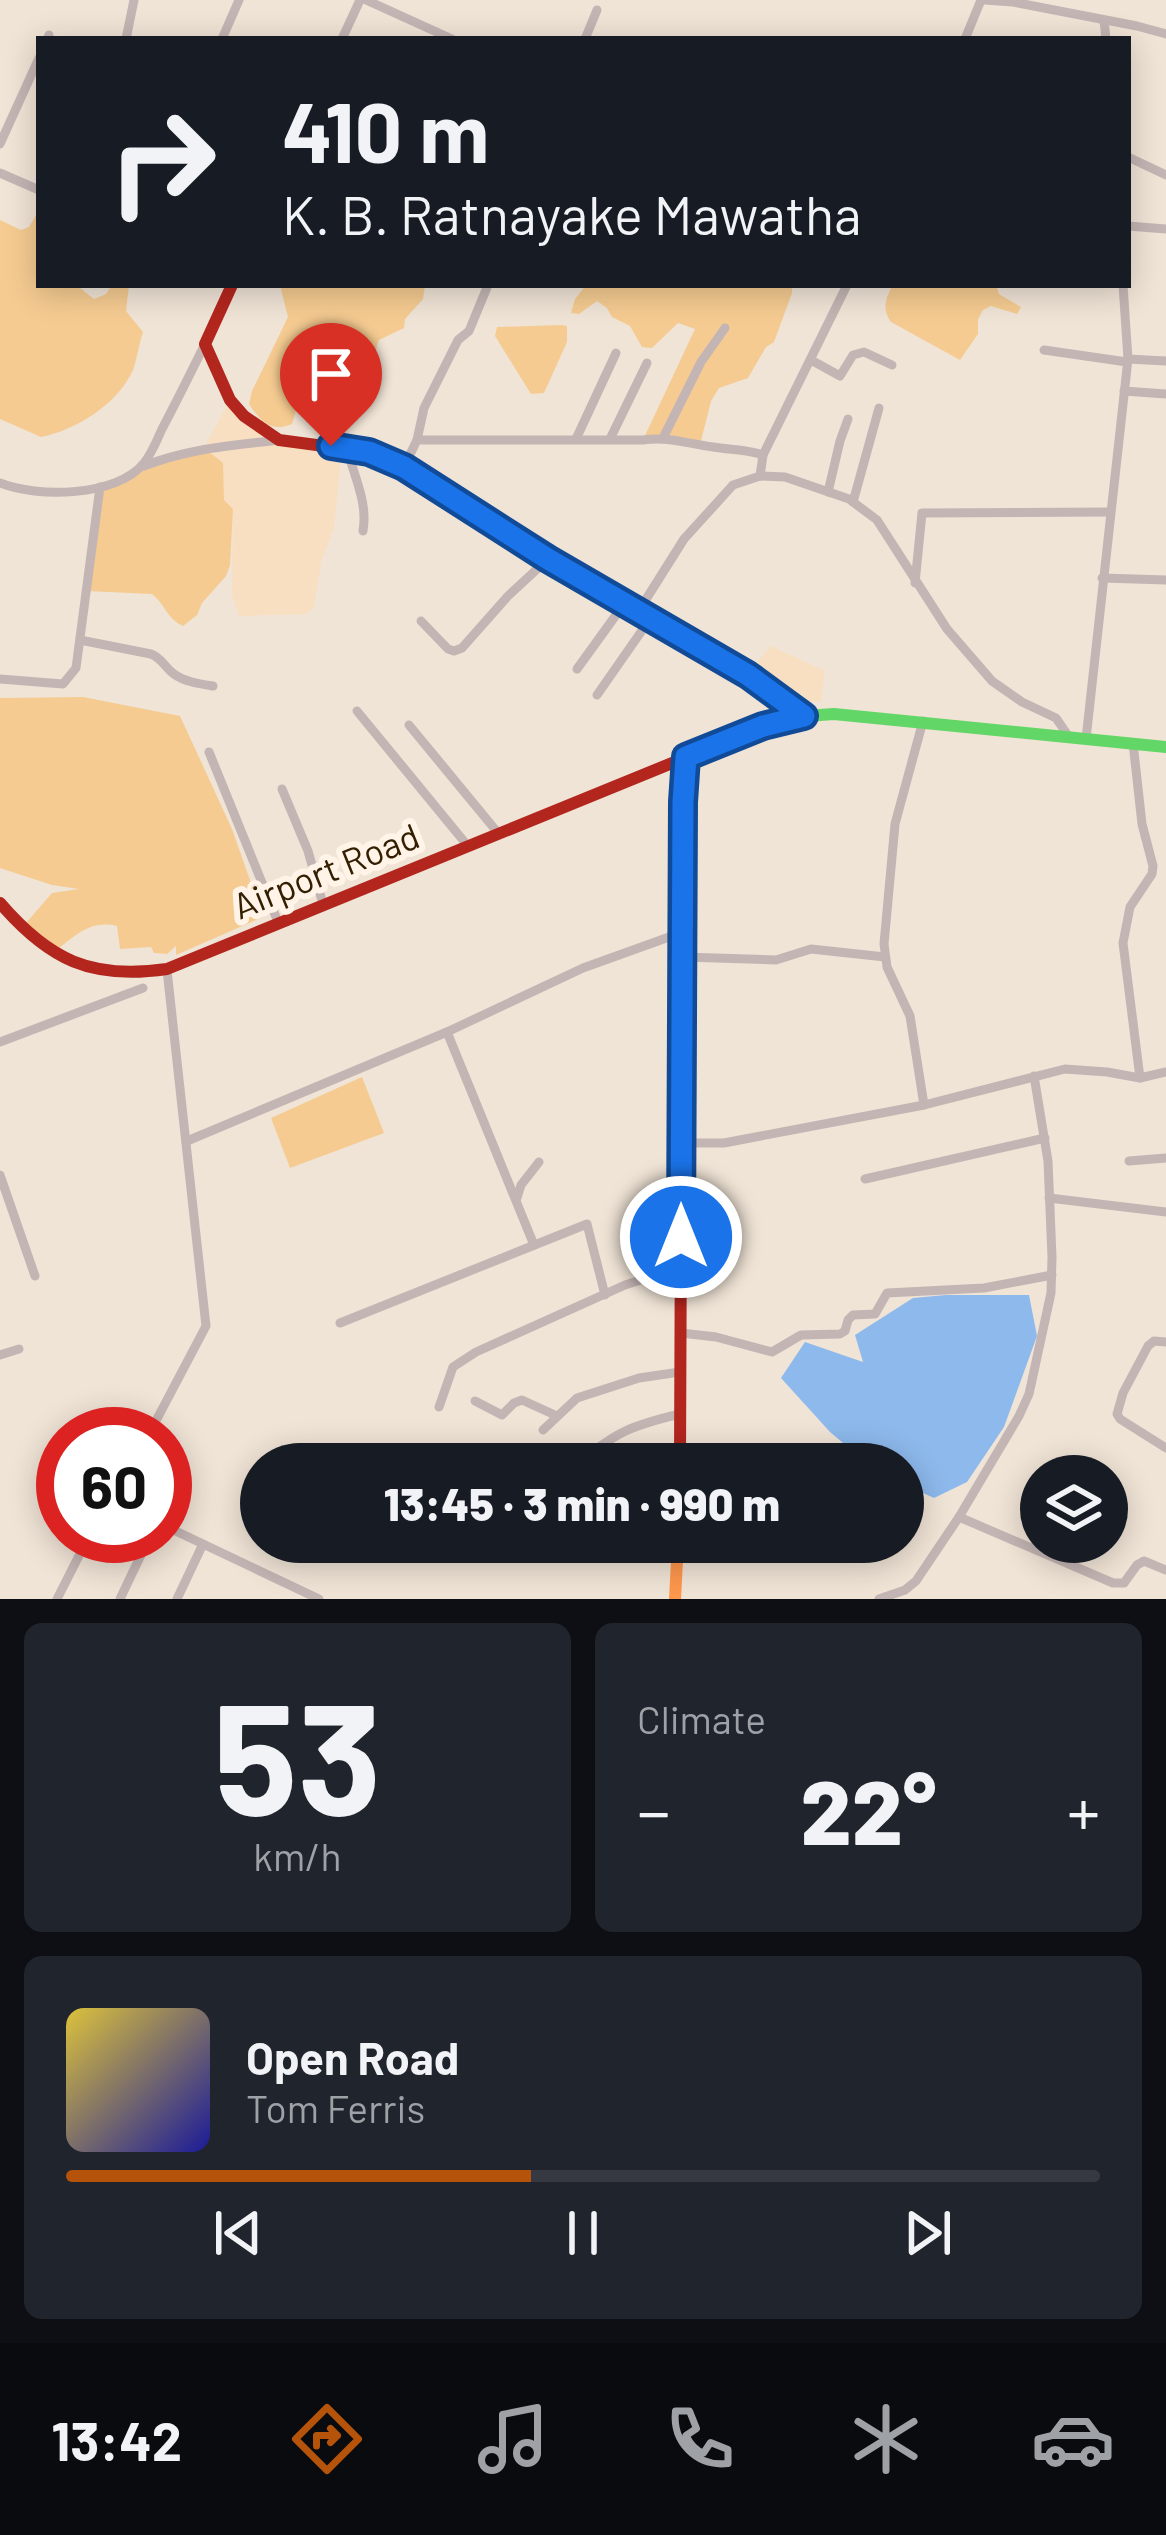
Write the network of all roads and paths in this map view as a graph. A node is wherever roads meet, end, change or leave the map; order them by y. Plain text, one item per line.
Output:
1 (134, 0) edge
2 (239, 0) edge
3 (363, 0) edge
4 (987, 0) edge
5 (597, 10) dead end
6 (1104, 20) junction
7 (1166, 34) edge
8 (127, 36) edge
9 (223, 36) edge
10 (344, 36) edge
11 (445, 36) edge
12 (586, 36) edge
13 (967, 36) edge
14 (1106, 36) edge
15 (36, 65) edge
16 (0, 144) edge
17 (1131, 158) edge
18 (0, 173) edge
19 (1166, 175) edge
20 (36, 189) edge
21 (1131, 226) edge
22 (1166, 229) edge
23 (231, 288) edge
24 (487, 288) edge
25 (846, 288) edge
26 (1123, 288) edge
27 (725, 328) dead end
28 (205, 344) junction
29 (1044, 350) dead end
30 (616, 353) dead end
31 (811, 360) junction
32 (1128, 360) junction
33 (1166, 361) edge
34 (647, 363) dead end
35 (892, 365) dead end
36 (1124, 391) junction
37 (1166, 394) edge
38 (880, 408) dead end
39 (848, 419) dead end
40 (663, 438) junction
41 (576, 439) junction
42 (610, 439) junction
43 (279, 440) junction
44 (417, 440) junction
45 (347, 448) junction
46 (763, 454) junction
47 (142, 466) junction
48 (404, 467) junction
49 (760, 476) junction
50 (0, 483) edge
51 (100, 487) junction
52 (828, 492) junction
53 (853, 502) junction
54 (1110, 512) junction
55 (363, 531) dead end
56 (548, 559) junction
57 (1102, 578) junction
58 (1166, 580) edge
59 (915, 584) junction
60 (624, 604) junction
61 (644, 616) junction
62 (421, 621) dead end
63 (80, 640) junction
64 (577, 670) dead end
65 (0, 679) edge
66 (213, 686) dead end
67 (597, 695) dead end
68 (357, 711) dead end
69 (804, 716) junction
70 (923, 721) junction
71 (409, 725) dead end
72 (1069, 737) junction
73 (1086, 739) junction
74 (1133, 743) junction
75 (1166, 747) edge
76 (209, 752) dead end
77 (686, 757) junction
78 (282, 789) dead end
79 (498, 833) junction
80 (467, 845) junction
81 (0, 903) edge
82 (323, 904) junction
83 (278, 922) junction
84 (682, 932) junction
85 (885, 956) junction
86 (683, 957) junction
87 (167, 969) junction
88 (143, 988) dead end
89 (447, 1032) junction
90 (0, 1042) edge
91 (1166, 1072) edge
92 (1034, 1076) junction
93 (1140, 1078) junction
94 (924, 1105) junction
95 (1046, 1138) junction
96 (187, 1142) junction
97 (681, 1143) junction
98 (1166, 1158) edge
99 (1129, 1160) dead end
100 (539, 1162) dead end
101 (0, 1175) edge
102 (866, 1179) dead end
103 (1049, 1198) junction
104 (517, 1202) junction
105 (1166, 1212) edge
106 (534, 1245) junction
107 (681, 1267) junction
108 (1052, 1275) junction
109 (35, 1276) dead end
110 (605, 1295) junction
111 (340, 1323) dead end
112 (681, 1333) junction
113 (1166, 1342) edge
114 (19, 1349) dead end
115 (0, 1354) edge
116 (680, 1372) junction
117 (475, 1401) dead end
118 (163, 1407) edge
119 (439, 1407) dead end
120 (680, 1414) junction
121 (557, 1416) junction
122 (543, 1430) dead end
123 (601, 1443) edge
124 (680, 1443) edge
125 (1166, 1448) edge
126 (958, 1517) junction
127 (192, 1539) edge
128 (203, 1544) junction
129 (75, 1563) edge
130 (138, 1563) edge
131 (677, 1563) edge
132 (1166, 1570) edge
133 (308, 1596) edge
134 (57, 1599) edge
135 (121, 1599) edge
136 (177, 1599) edge
137 (320, 1599) edge
138 (675, 1599) edge
139 (879, 1599) edge

1 - 8 street
2 - 9 street
3 - 10 street
3 - 11 street
4 - 6 street
4 - 13 street
5 - 12 street
6 - 7 street
6 - 14 street
15 - 16 street
17 - 19 street
18 - 20 street
21 - 22 street
23 - 28 main road
24 - 44 street
25 - 31 street
26 - 32 street
27 - 40 street
28 - 43 main road
28 - 47 street
29 - 32 street
30 - 41 street
31 - 35 street
31 - 46 street
32 - 33 street
32 - 36 street
34 - 42 street
36 - 37 street
36 - 54 street
38 - 53 street
39 - 52 street
40 - 42 street
40 - 46 street
41 - 42 street
41 - 44 street
43 - 45 main road
43 - 47 street
44 - 48 street
45 - 48 main road
45 - 55 street
46 - 49 street
47 - 51 street
48 - 56 main road
49 - 52 street
49 - 61 street
50 - 51 street
51 - 63 street
52 - 53 street
53 - 59 street
54 - 57 street
54 - 59 street
56 - 60 main road
56 - 62 street
57 - 58 street
57 - 73 street
59 - 72 street
60 - 61 main road
60 - 64 street
61 - 67 street
61 - 69 main road
63 - 65 street
63 - 66 street
68 - 80 street
69 - 70 main road, Airport Road
69 - 77 main road, Airport Road
70 - 72 main road, Airport Road
70 - 85 street
71 - 79 street
72 - 73 main road, Airport Road
73 - 74 main road, Airport Road
74 - 75 main road, Airport Road
74 - 93 street
76 - 83 street
77 - 79 main road, Airport Road
77 - 84 main road
78 - 82 street
79 - 80 main road, Airport Road
80 - 82 main road, Airport Road
81 - 87 main road, Airport Road
82 - 83 main road, Airport Road
83 - 87 main road, Airport Road
84 - 86 main road
84 - 89 street
85 - 86 street
85 - 94 street
86 - 97 main road
87 - 96 street
88 - 90 street
89 - 96 street
89 - 104 street
91 - 93 street
92 - 93 street
92 - 94 street
92 - 95 street
94 - 97 street
95 - 102 street
95 - 103 street
96 - 118 street
97 - 107 main road
98 - 99 street
100 - 104 street
101 - 109 street
103 - 105 street
103 - 108 street
104 - 106 street
106 - 110 street
106 - 111 street
107 - 110 street
107 - 112 main road
108 - 112 street
108 - 126 street
110 - 119 street
112 - 116 main road
113 - 125 street
114 - 115 street
116 - 120 main road
116 - 121 street
117 - 121 street
120 - 123 street
120 - 124 main road
121 - 122 street
126 - 132 street
126 - 139 street
127 - 128 street
128 - 133 street
128 - 136 street
129 - 134 street
130 - 135 street
131 - 138 main road
133 - 137 street

